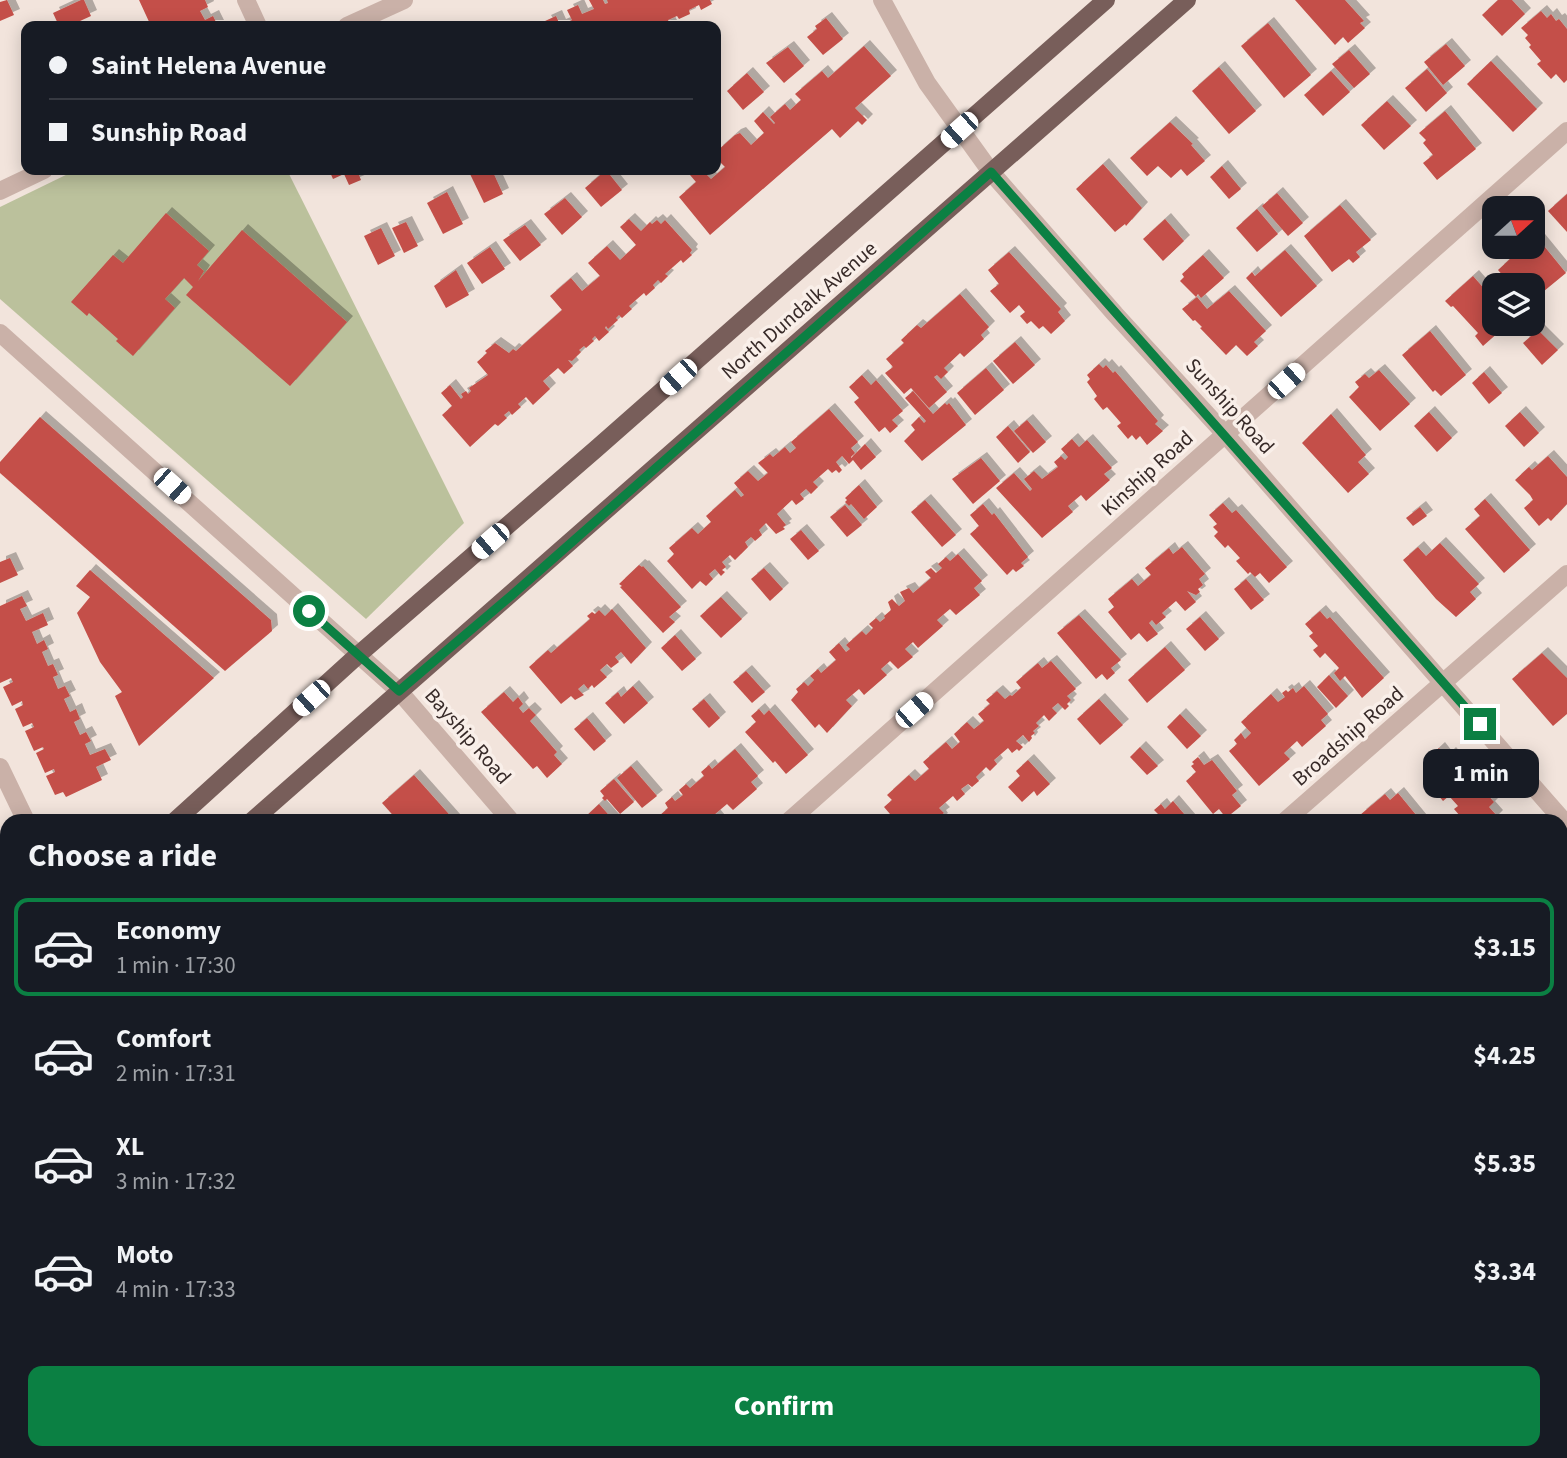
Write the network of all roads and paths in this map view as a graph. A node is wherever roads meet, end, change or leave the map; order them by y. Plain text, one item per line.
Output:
1 (246, 0) edge
2 (404, 0) edge
3 (882, 0) edge
4 (1106, 0) edge
5 (1187, 0) edge
6 (256, 21) edge
7 (357, 21) edge
8 (959, 130) junction
9 (1567, 131) edge
10 (991, 172) junction
11 (34, 175) edge
12 (0, 191) edge
13 (0, 333) edge
14 (1225, 434) junction
15 (1567, 575) edge
16 (358, 655) junction
17 (1444, 682) junction
18 (399, 691) junction
19 (0, 767) edge
20 (23, 814) edge
21 (184, 814) edge
22 (260, 814) edge
23 (505, 814) edge
24 (797, 814) edge
25 (1293, 814) edge
26 (1558, 814) edge

1 - 6 street
2 - 7 street
3 - 8 street, Sunship Road
4 - 8 main road, North Dundalk Avenue
5 - 10 main road, North Dundalk Avenue
8 - 10 street, Sunship Road
8 - 16 main road, North Dundalk Avenue
9 - 14 street, Kinship Road
10 - 14 street, Sunship Road
10 - 18 main road, North Dundalk Avenue
11 - 12 street
13 - 16 street, Bayship Road
14 - 17 street, Sunship Road
14 - 24 street, Kinship Road
15 - 17 street, Broadship Road
16 - 18 street, Bayship Road
16 - 21 main road, North Dundalk Avenue
17 - 25 street, Broadship Road
17 - 26 street, Sunship Road
18 - 22 main road, North Dundalk Avenue
18 - 23 street, Bayship Road
19 - 20 street

